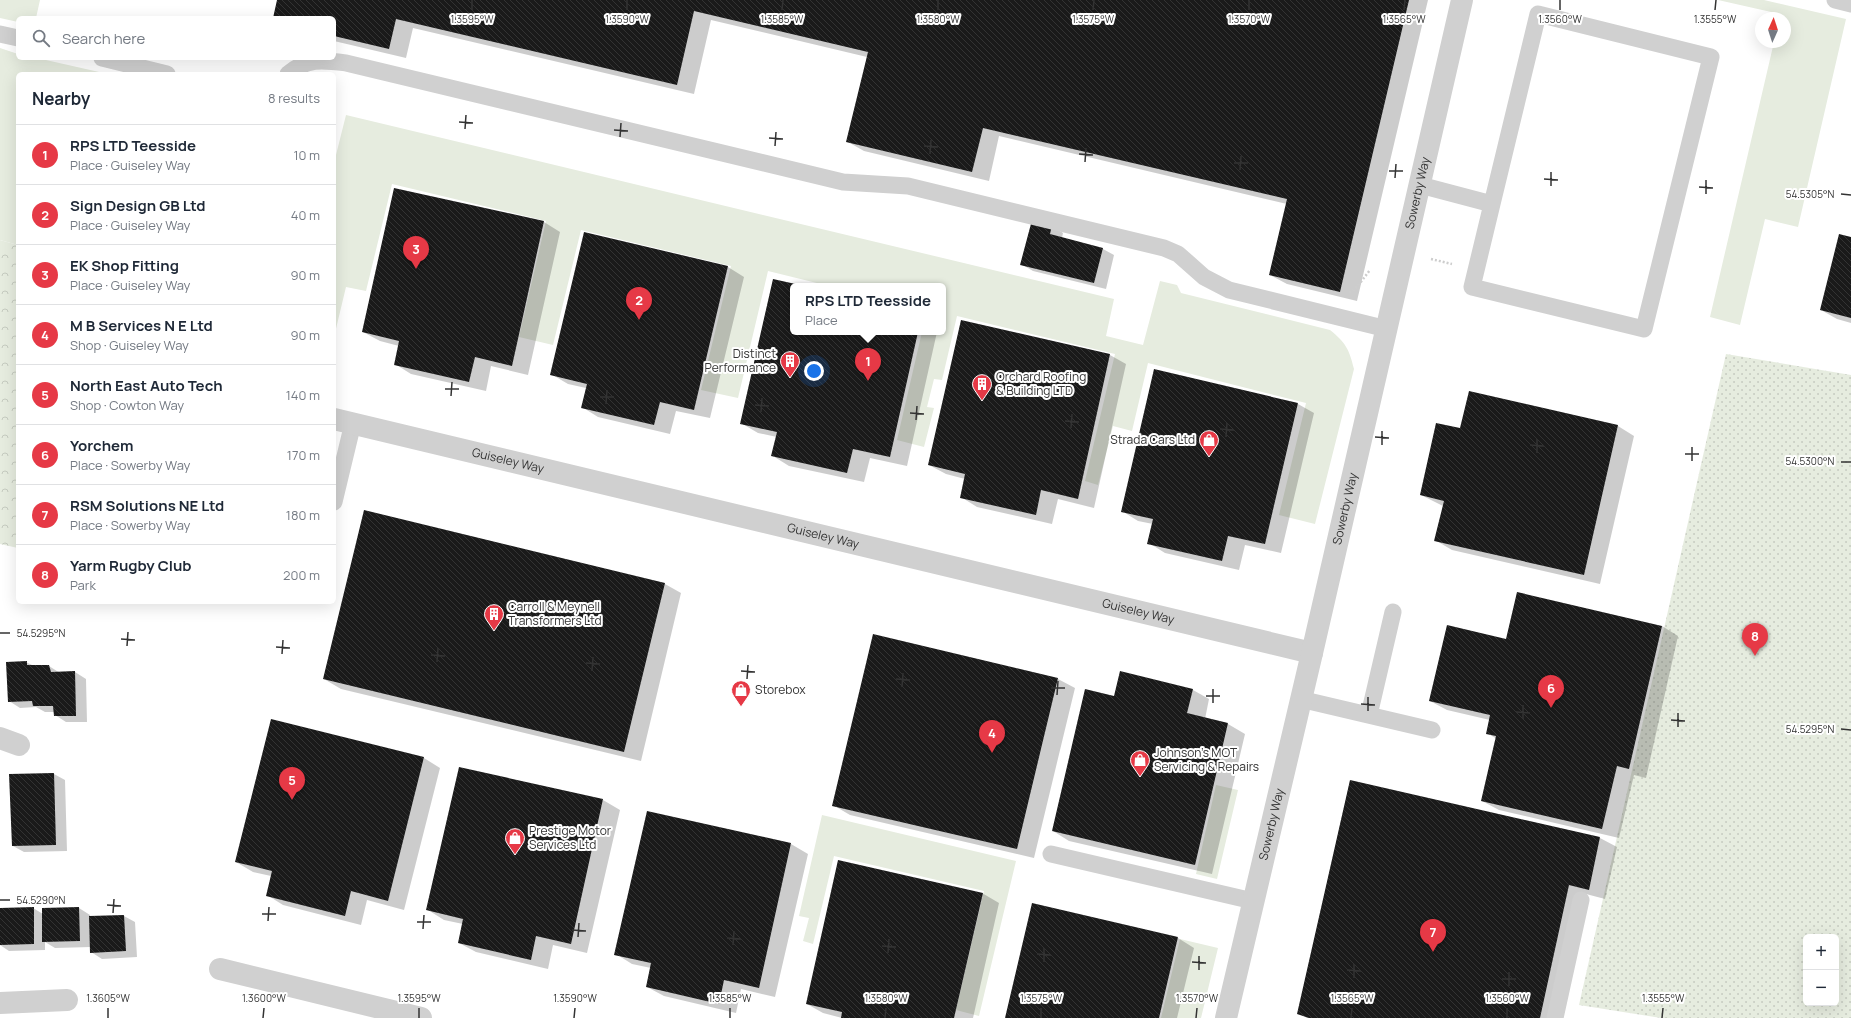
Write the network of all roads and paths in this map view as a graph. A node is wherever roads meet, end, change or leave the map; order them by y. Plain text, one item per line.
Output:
1 (1462, 0) edge
2 (1835, 0) edge
3 (1851, 4) edge
4 (0, 34) edge
5 (16, 38) edge
6 (110, 60) edge
7 (320, 60) edge
8 (320, 60) edge
9 (159, 72) edge
10 (290, 72) edge
11 (1420, 185) junction
12 (1492, 204) junction
13 (1387, 329) junction
14 (343, 421) edge
15 (336, 484) edge
16 (1393, 612) dead end
17 (1312, 653) junction
18 (1300, 699) junction
19 (1369, 715) junction
20 (1432, 730) dead end
21 (1051, 854) dead end
22 (1581, 900) dead end
23 (1253, 901) junction
24 (220, 969) dead end
25 (67, 1000) dead end
26 (0, 1003) edge
27 (384, 1014) edge
28 (421, 1018) edge
29 (1226, 1018) edge
30 (1555, 1018) edge

1 - 11 street, Sowerby Way
2 - 3 lane
4 - 5 lane
6 - 9 lane
7 - 10 lane
8 - 13 lane
11 - 12 lane
11 - 13 street, Sowerby Way
12 - 12 lane
13 - 17 street, Sowerby Way
14 - 15 lane
14 - 17 street, Guiseley Way
16 - 19 lane
17 - 18 street, Sowerby Way
18 - 19 lane
18 - 23 street, Sowerby Way
19 - 20 lane
21 - 23 lane
22 - 30 lane
23 - 29 street, Sowerby Way
24 - 27 street
25 - 26 street
27 - 28 street

